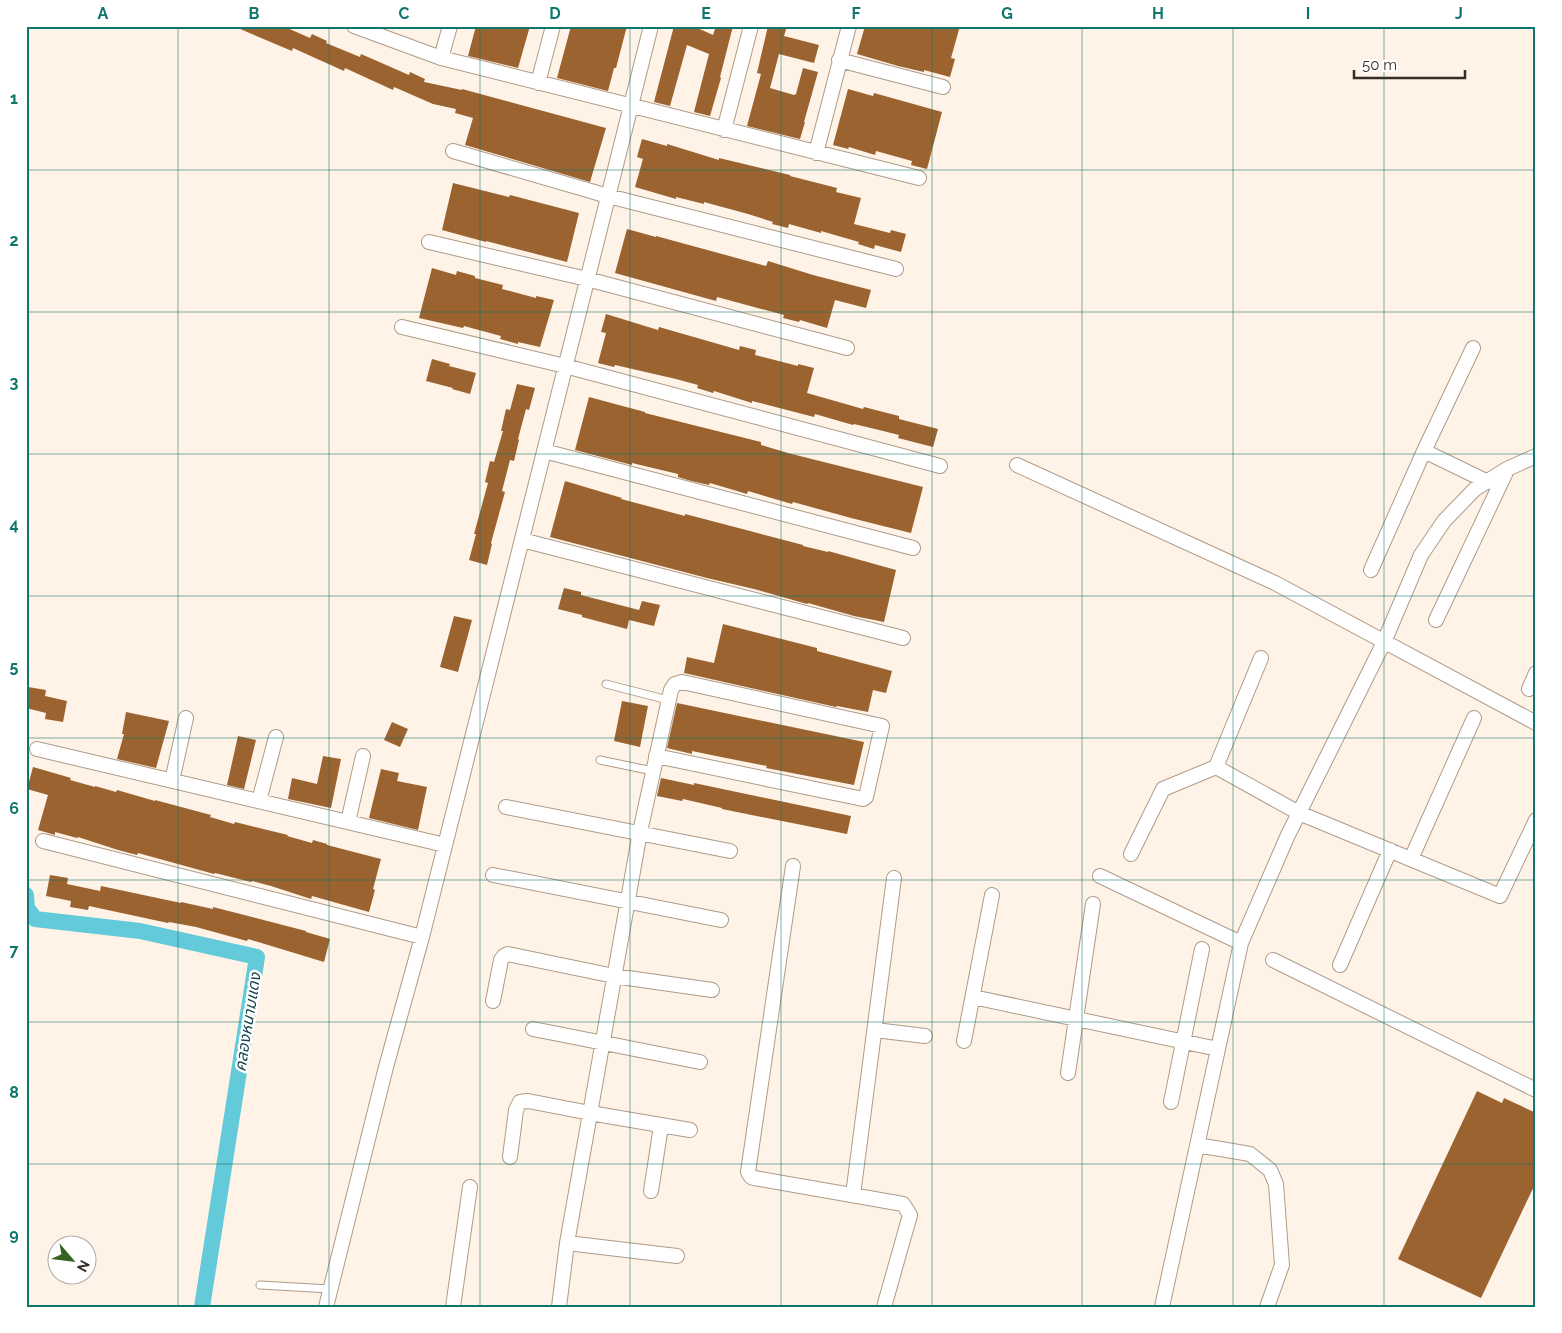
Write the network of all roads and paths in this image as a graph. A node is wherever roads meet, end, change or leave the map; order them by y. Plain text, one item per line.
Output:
1 (354, 26) edge
2 (450, 26) edge
3 (553, 26) edge
4 (651, 26) edge
5 (752, 26) edge
6 (849, 26) edge
7 (441, 58) junction
8 (839, 60) junction
9 (538, 83) junction
10 (943, 87) dead end
11 (631, 106) junction
12 (724, 130) junction
13 (453, 151) dead end
14 (816, 152) junction
15 (918, 178) dead end
16 (608, 196) junction
17 (429, 242) dead end
18 (896, 270) dead end
19 (587, 279) junction
20 (402, 327) dead end
21 (847, 348) dead end
22 (1473, 348) dead end
23 (565, 366) junction
24 (544, 451) junction
25 (1424, 451) junction
26 (1536, 456) edge
27 (1017, 465) dead end
28 (940, 466) dead end
29 (1507, 469) junction
30 (1488, 482) junction
31 (522, 540) junction
32 (913, 548) dead end
33 (1371, 570) dead end
34 (1436, 620) dead end
35 (903, 638) dead end
36 (1384, 642) junction
37 (1261, 658) dead end
38 (1536, 674) edge
39 (606, 684) dead end
40 (1529, 689) dead end
41 (668, 700) junction
42 (186, 718) dead end
43 (1474, 718) dead end
44 (1536, 723) edge
45 (276, 737) dead end
46 (37, 749) dead end
47 (363, 756) dead end
48 (656, 756) junction
49 (600, 760) dead end
50 (1216, 767) junction
51 (653, 771) junction
52 (172, 780) junction
53 (260, 801) junction
54 (506, 807) dead end
55 (1299, 813) junction
56 (1536, 820) edge
57 (348, 822) junction
58 (640, 832) junction
59 (43, 841) dead end
60 (445, 844) junction
61 (1390, 850) junction
62 (730, 851) dead end
63 (1131, 854) dead end
64 (1411, 859) junction
65 (792, 866) dead end
66 (493, 875) dead end
67 (1100, 876) dead end
68 (894, 878) dead end
69 (992, 895) dead end
70 (628, 902) junction
71 (1093, 904) dead end
72 (721, 920) dead end
73 (422, 937) junction
74 (1241, 943) junction
75 (1202, 949) dead end
76 (1273, 960) dead end
77 (1340, 965) dead end
78 (614, 976) junction
79 (712, 990) dead end
80 (972, 997) junction
81 (493, 1001) dead end
82 (1076, 1018) junction
83 (533, 1029) dead end
84 (875, 1030) junction
85 (925, 1036) dead end
86 (964, 1041) dead end
87 (603, 1042) junction
88 (1183, 1042) junction
89 (1218, 1049) junction
90 (700, 1062) dead end
91 (1068, 1073) dead end
92 (1536, 1090) edge
93 (1171, 1102) dead end
94 (590, 1113) junction
95 (662, 1126) junction
96 (690, 1130) dead end
97 (1197, 1145) junction
98 (510, 1157) dead end
99 (470, 1187) dead end
100 (651, 1191) dead end
101 (853, 1195) junction
102 (567, 1243) junction
103 (677, 1256) dead end
104 (260, 1285) dead end
105 (330, 1289) junction
106 (326, 1307) edge
107 (453, 1307) edge
108 (558, 1307) edge
109 (884, 1307) edge
110 (1162, 1307) edge
111 (1267, 1307) edge

1 - 7 street
2 - 7 street
3 - 9 street
4 - 11 street
5 - 12 street
6 - 8 street
7 - 9 street
8 - 10 street
8 - 14 street
9 - 11 street
11 - 12 street
11 - 16 street
12 - 14 street
13 - 16 street
14 - 15 street
16 - 18 street
16 - 19 street
17 - 19 street
19 - 21 street
19 - 23 street
20 - 23 street
22 - 25 street
23 - 24 street
23 - 28 street
24 - 31 street
24 - 32 street
25 - 30 street
25 - 33 street
26 - 29 street
27 - 36 street
29 - 30 street
29 - 34 street
30 - 36 street
31 - 35 street
31 - 60 street
36 - 44 street
36 - 55 street
37 - 50 street
38 - 40 street
39 - 41 lane
41 - 48 street
41 - 48 street
42 - 52 street
43 - 64 street
45 - 53 street
46 - 52 street
47 - 57 street
48 - 51 street
49 - 51 lane
50 - 55 street
50 - 63 street
51 - 58 street
52 - 53 street
53 - 57 street
54 - 58 street
55 - 61 street
55 - 74 street
56 - 64 street
57 - 60 street
58 - 62 street
58 - 70 street
59 - 73 street
60 - 73 street
61 - 64 street
61 - 77 street
65 - 101 street
66 - 70 street
67 - 74 street
68 - 84 street
69 - 80 street
70 - 72 street
70 - 78 street
71 - 82 street
73 - 105 street
74 - 89 street
75 - 88 street
76 - 92 street
78 - 79 street
78 - 81 street
78 - 87 street
80 - 82 street
80 - 86 street
82 - 88 street
82 - 91 street
83 - 87 street
84 - 85 street
84 - 101 street
87 - 90 street
87 - 94 street
88 - 89 street
88 - 93 street
89 - 97 street
94 - 95 street
94 - 98 street
94 - 102 street
95 - 96 street
95 - 100 street
97 - 110 street
97 - 111 street
99 - 107 street
101 - 109 street
102 - 103 street
102 - 108 street
104 - 105 lane
105 - 106 street

